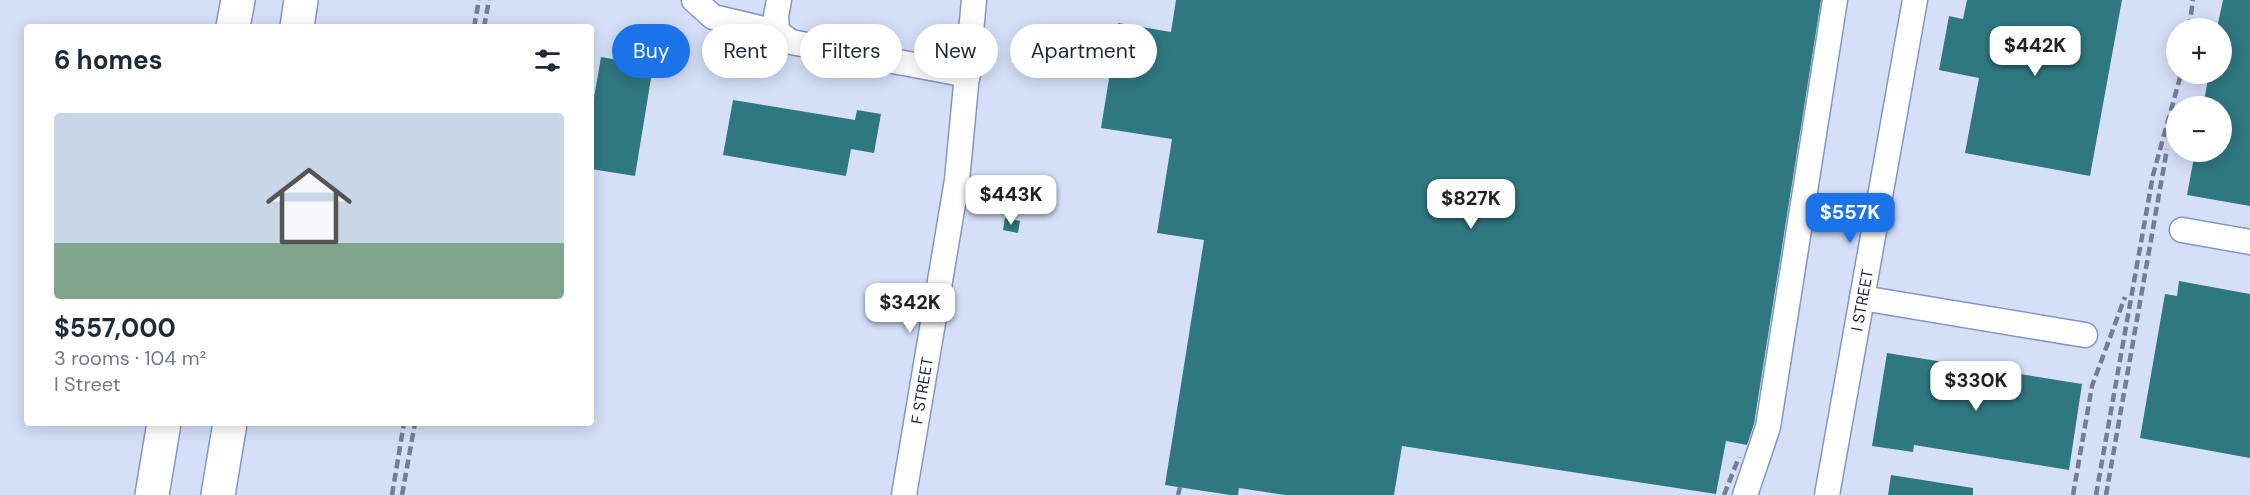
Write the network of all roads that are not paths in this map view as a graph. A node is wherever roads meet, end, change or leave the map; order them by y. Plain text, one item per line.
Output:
1 (238, 0) edge
2 (302, 0) edge
3 (694, 0) edge
4 (779, 0) edge
5 (974, 0) edge
6 (1834, 0) edge
7 (1915, 0) edge
8 (234, 24) edge
9 (298, 24) edge
10 (743, 24) edge
11 (778, 24) edge
12 (972, 24) edge
13 (788, 40) edge
14 (914, 65) edge
15 (968, 78) edge
16 (2182, 230) dead end
17 (2250, 242) edge
18 (1862, 298) junction
19 (2085, 335) dead end
20 (164, 426) edge
21 (230, 426) edge
22 (152, 495) edge
23 (218, 495) edge
24 (904, 495) edge
25 (1744, 495) edge
26 (1827, 495) edge

1 - 8 highway
2 - 9 highway
3 - 10 street
4 - 11 street
5 - 12 street, F STREET
6 - 25 street
7 - 18 street, I STREET
13 - 14 street
15 - 24 street, F STREET
16 - 17 street
18 - 19 street
18 - 26 street, I STREET
20 - 22 highway
21 - 23 highway

